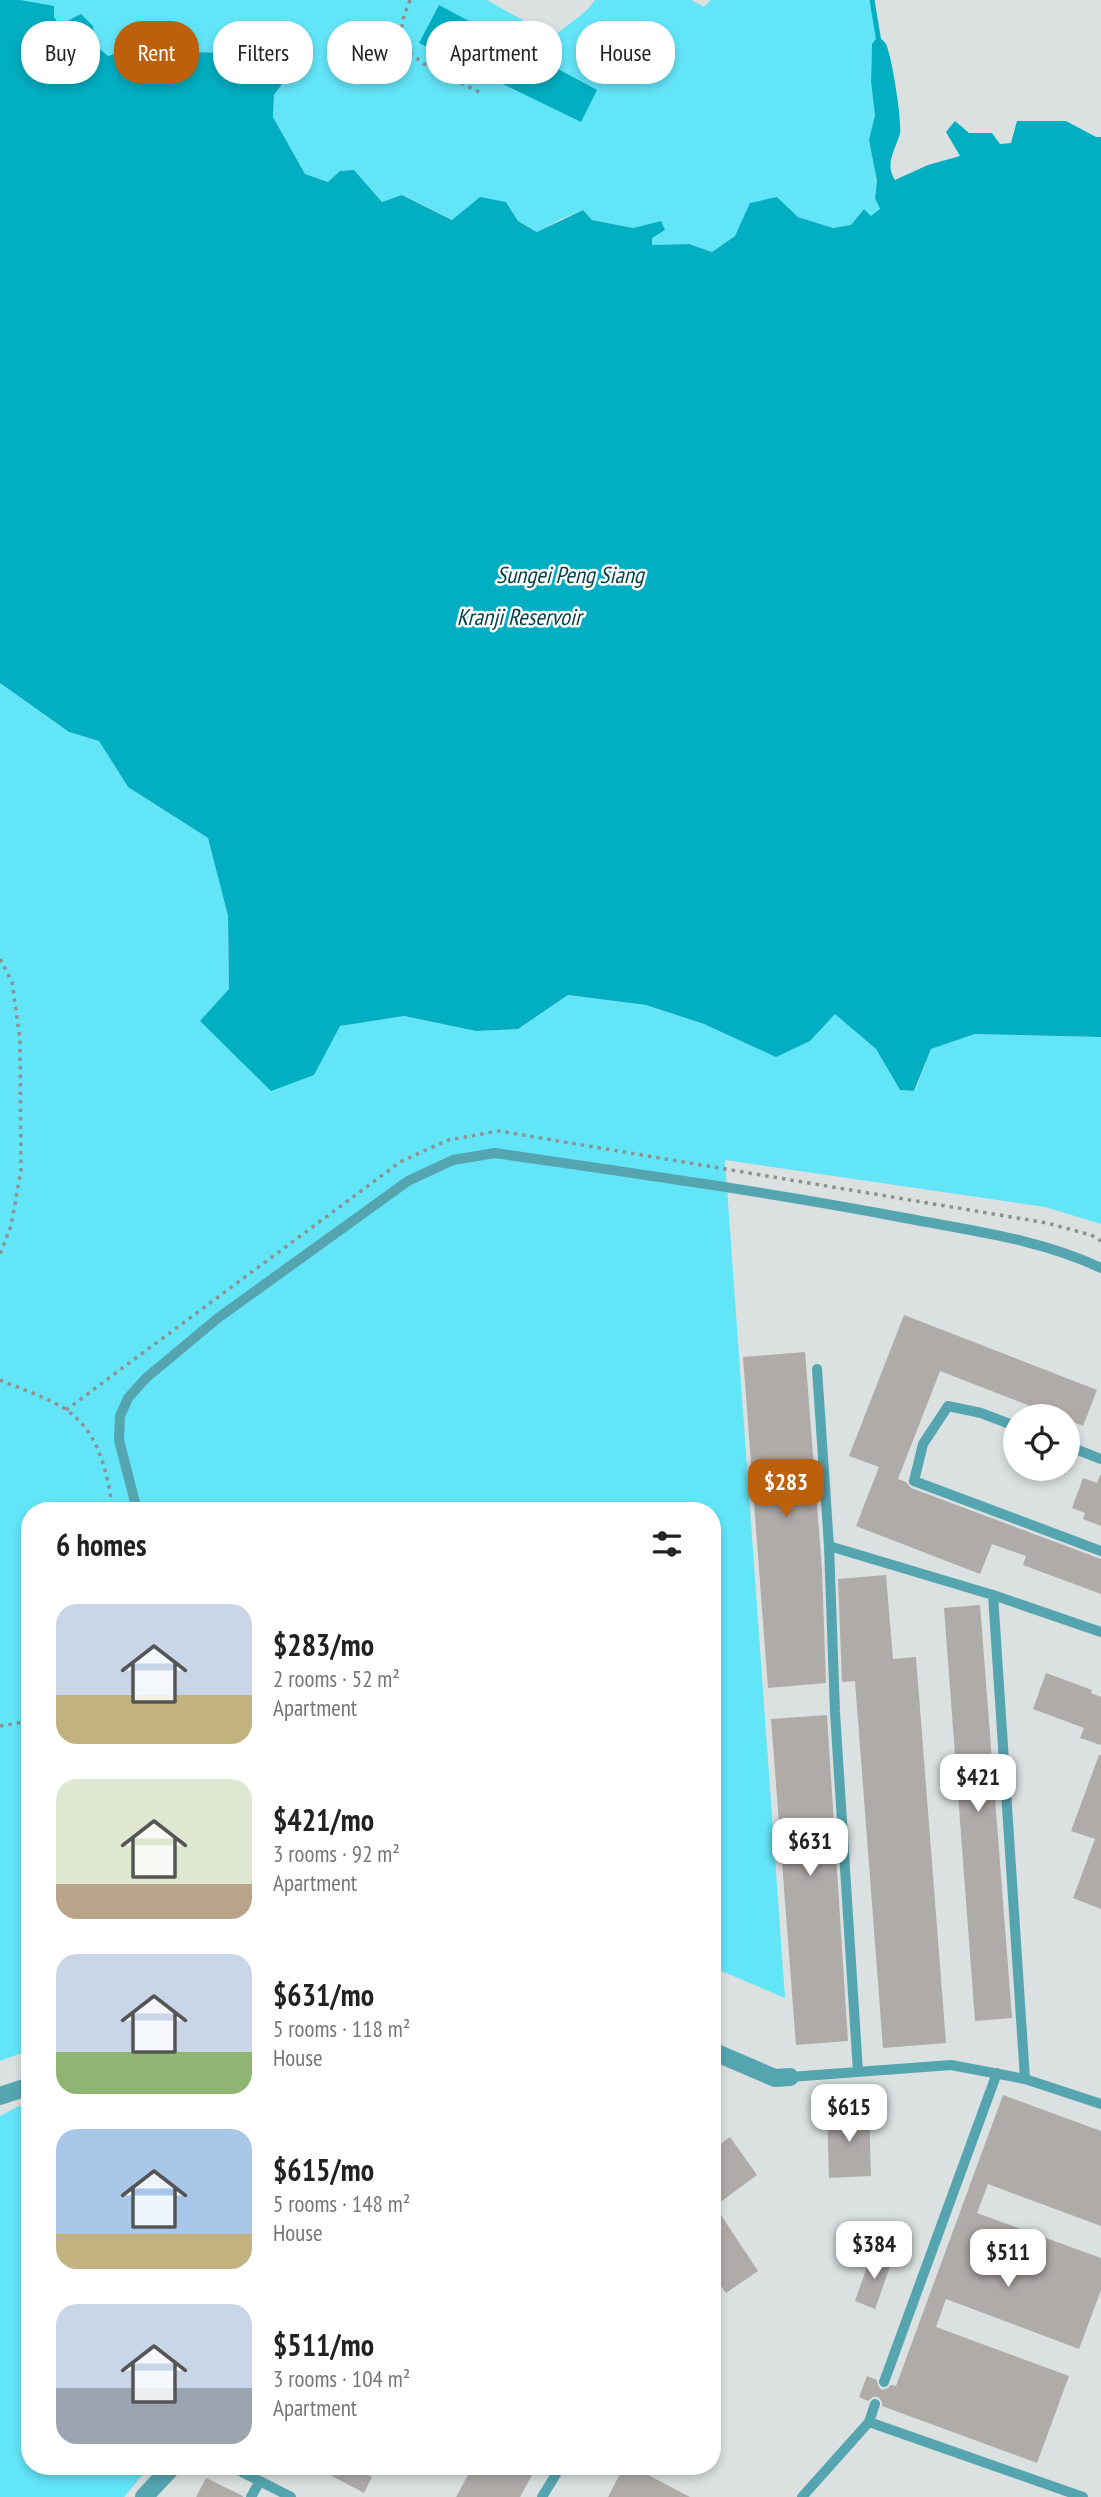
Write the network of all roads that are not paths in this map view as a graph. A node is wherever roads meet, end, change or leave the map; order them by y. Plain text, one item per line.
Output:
1 (1101, 1268) edge
2 (817, 1369) dead end
3 (1003, 1421) edge
4 (1080, 1451) edge
5 (1101, 1459) edge
6 (135, 1502) edge
7 (829, 1546) junction
8 (1101, 1551) edge
9 (993, 1595) junction
10 (1101, 1632) edge
11 (721, 2055) edge
12 (858, 2072) junction
13 (996, 2073) junction
14 (790, 2077) joint
15 (1025, 2079) junction
16 (21, 2089) edge
17 (0, 2096) edge
18 (1101, 2104) edge
19 (884, 2382) dead end
20 (875, 2404) dead end
21 (869, 2422) junction
22 (165, 2475) edge
23 (248, 2475) edge
24 (555, 2475) edge
25 (260, 2481) junction
26 (144, 2497) edge
27 (251, 2497) edge
28 (291, 2497) edge
29 (542, 2497) edge
30 (802, 2497) edge
31 (1083, 2497) edge

1 - 6 lane
2 - 7 lane
3 - 8 lane
4 - 5 lane
7 - 9 lane
7 - 12 lane
9 - 10 lane
9 - 15 lane
11 - 14 street
12 - 13 lane
12 - 14 lane
13 - 15 lane
13 - 19 lane
15 - 18 lane
16 - 17 street
20 - 21 lane
21 - 30 lane
21 - 31 lane
22 - 26 street
23 - 25 lane
24 - 29 lane
25 - 27 lane
25 - 28 lane

